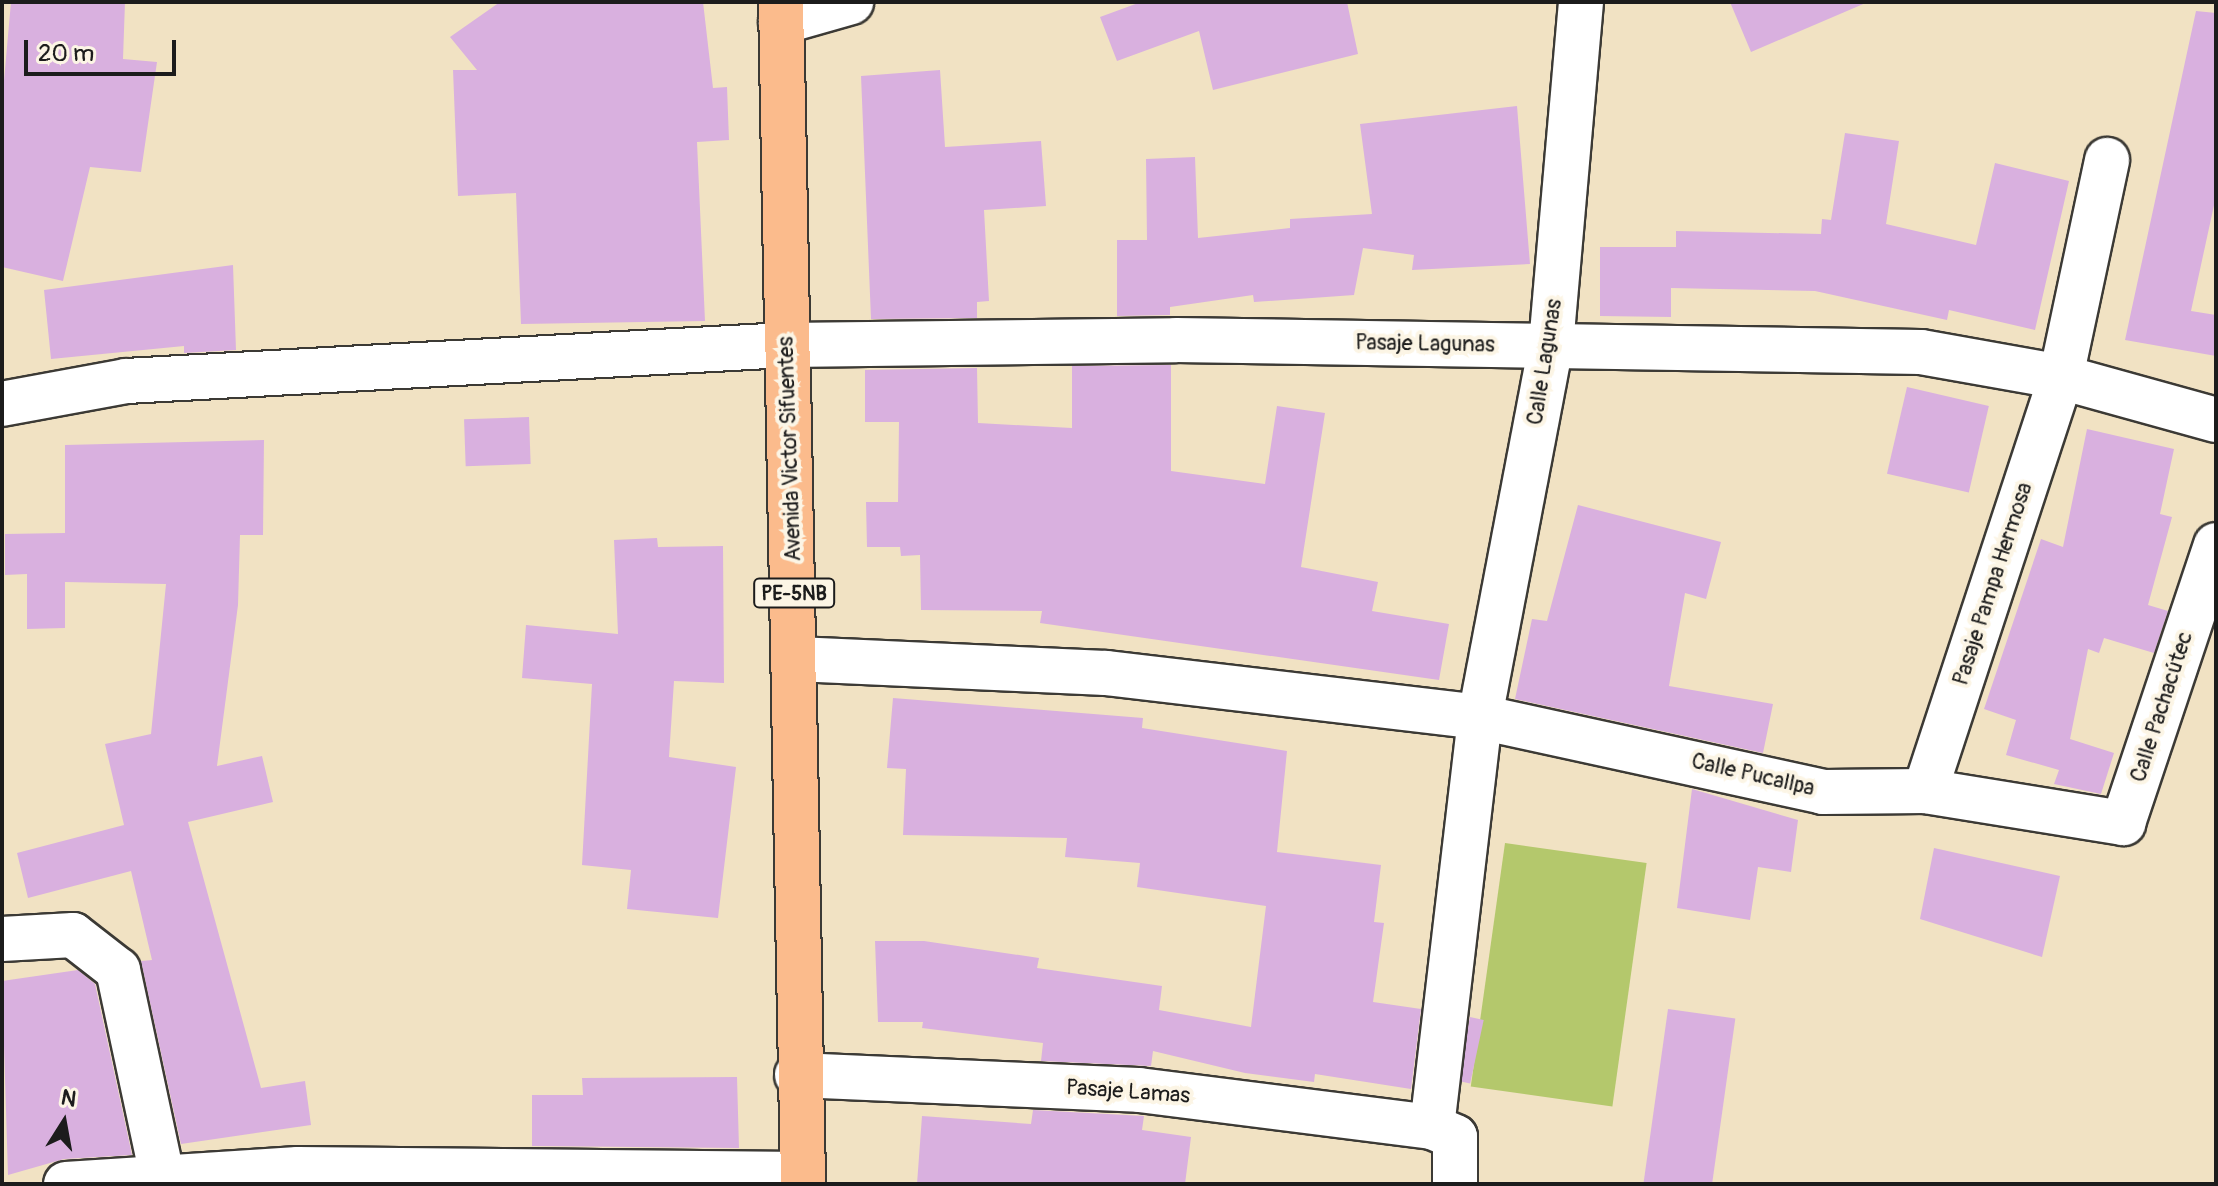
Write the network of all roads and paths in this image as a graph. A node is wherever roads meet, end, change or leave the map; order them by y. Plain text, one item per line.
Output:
1 (851, 2) edge
2 (1581, 2) edge
3 (781, 12) edge
4 (2107, 160) dead end
5 (787, 345) junction
6 (1551, 345) junction
7 (2061, 377) junction
8 (2, 404) edge
9 (2216, 420) edge
10 (2216, 545) edge
11 (796, 659) junction
12 (1480, 717) junction
13 (1925, 791) junction
14 (2123, 823) joint
15 (2, 939) edge
16 (797, 1075) junction
17 (1444, 1132) junction
18 (162, 1176) junction
19 (803, 1179) edge
20 (66, 1184) edge
21 (1455, 1184) edge

1 - 3 street
2 - 6 street, Calle Lagunas
3 - 5 highway, Avenida Victor Sifuentes / PE-5NB
4 - 7 street, Pasaje Pampa Hermosa
5 - 6 street, Pasaje Lagunas
5 - 8 street, Pasaje Lagunas
5 - 11 highway, Avenida Victor Sifuentes / PE-5NB
6 - 7 street, Pasaje Lagunas
6 - 12 street, Calle Lagunas
7 - 9 street, Pasaje Lagunas
7 - 13 street, Pasaje Pampa Hermosa
10 - 14 street, Calle Pachacútec
11 - 12 street, Calle Pucallpa
11 - 16 highway, Avenida Victor Sifuentes / PE-5NB
12 - 13 street, Calle Pucallpa
12 - 17 street, Calle Lagunas
13 - 14 street, Calle Pucallpa
15 - 18 street
16 - 17 street, Pasaje Lamas
16 - 19 highway, Avenida Victor Sifuentes / PE-5NB
17 - 21 street
18 - 19 street
18 - 20 street

